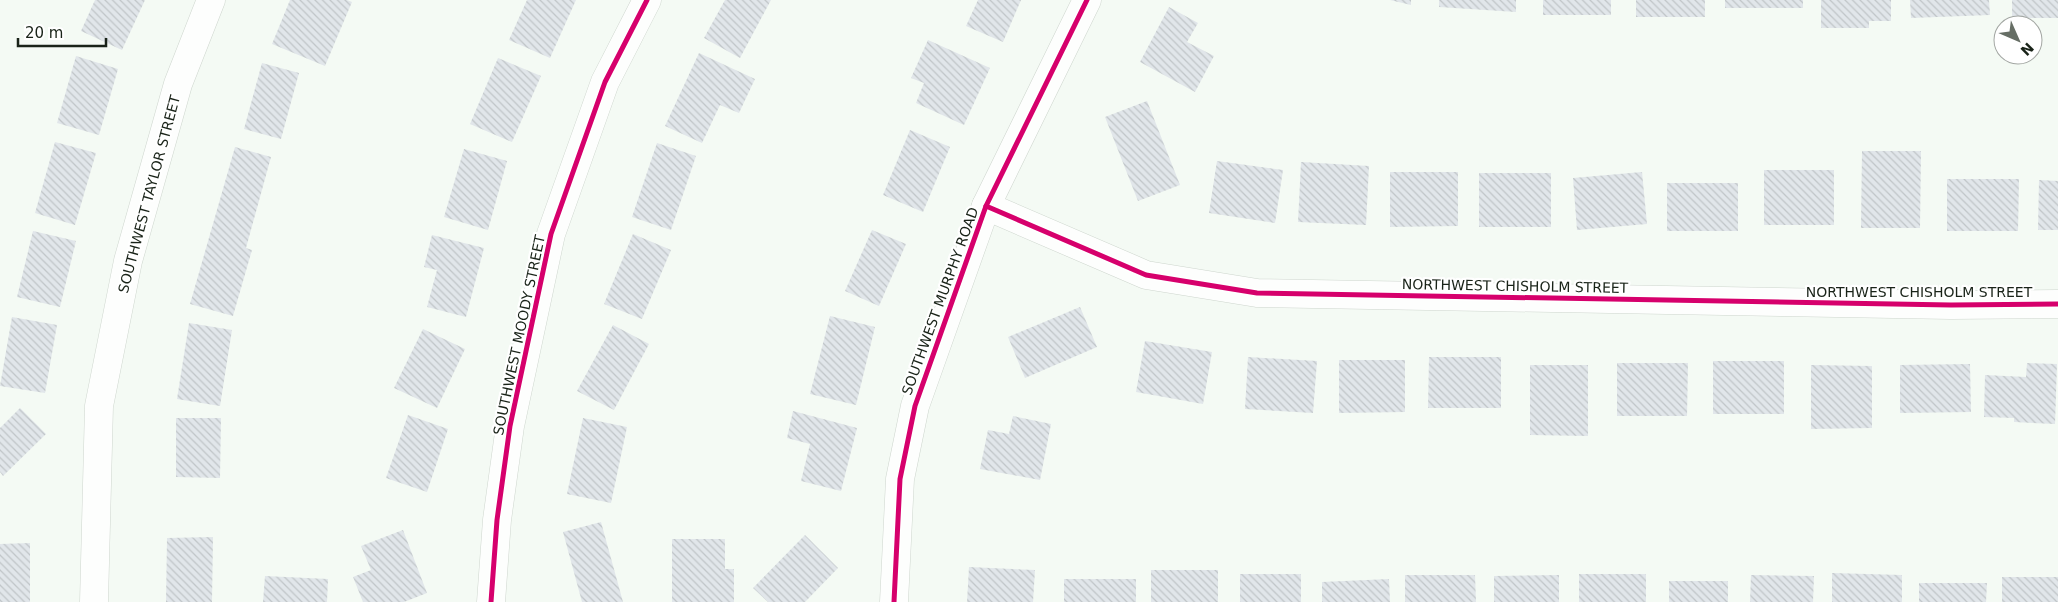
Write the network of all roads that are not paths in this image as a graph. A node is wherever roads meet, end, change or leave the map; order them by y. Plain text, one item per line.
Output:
1 (211, 0) edge
2 (647, 0) edge
3 (1087, 0) edge
4 (986, 206) junction
5 (2058, 304) edge
6 (94, 602) edge
7 (492, 602) edge
8 (894, 602) edge

1 - 6 street, SOUTHWEST TAYLOR STREET
2 - 7 street, SOUTHWEST MOODY STREET
3 - 4 street, SOUTHWEST MURPHY ROAD
4 - 5 street, NORTHWEST CHISHOLM STREET
4 - 8 street, SOUTHWEST MURPHY ROAD

